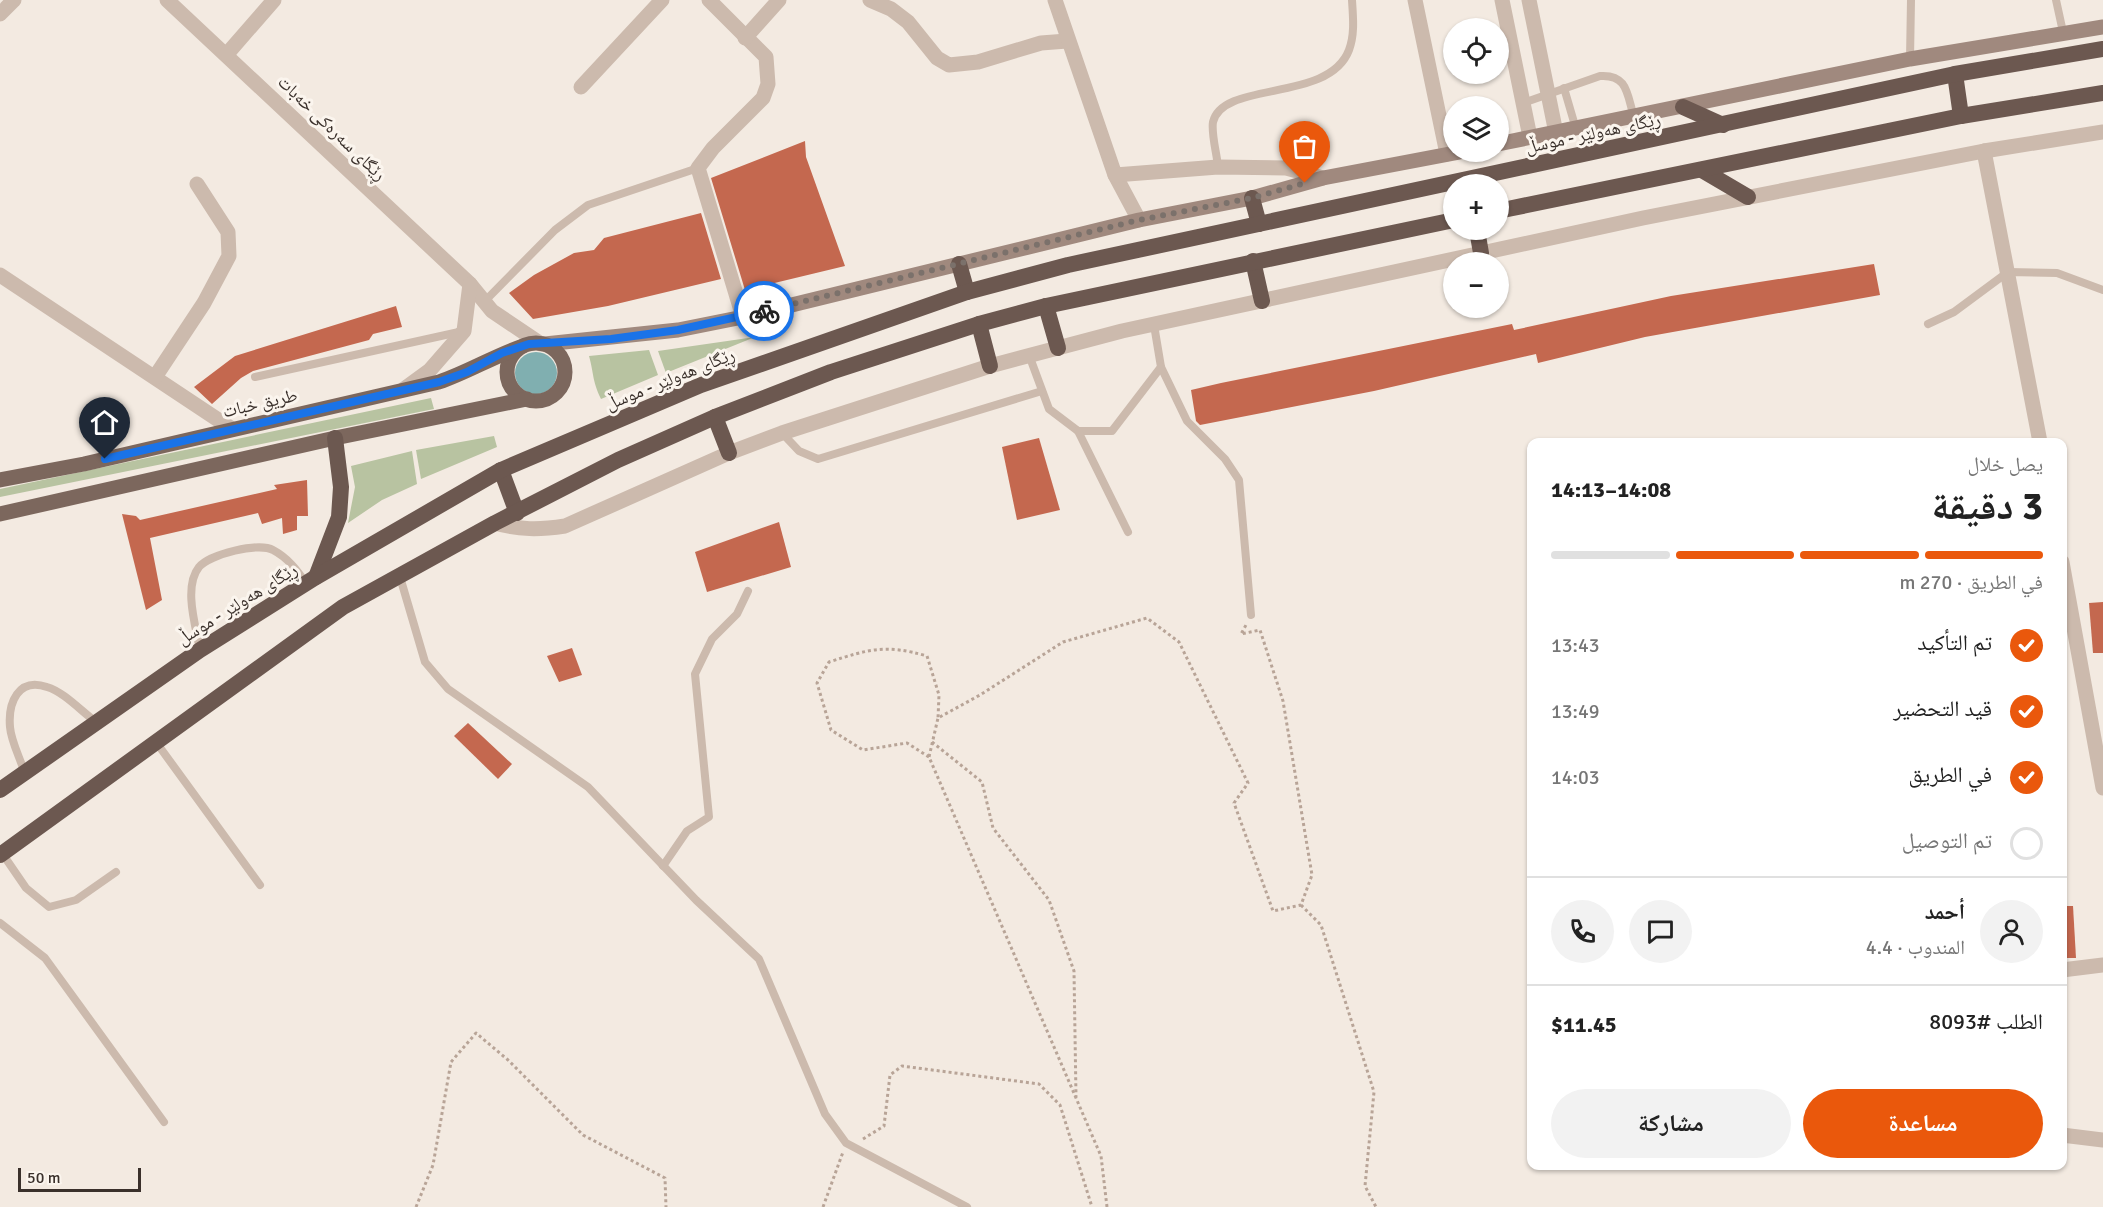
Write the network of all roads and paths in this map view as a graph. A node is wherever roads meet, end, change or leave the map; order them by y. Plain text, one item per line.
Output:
1 (14, 0) edge
2 (167, 0) edge
3 (274, 0) edge
4 (662, 0) edge
5 (709, 0) edge
6 (779, 0) edge
7 (870, 0) edge
8 (1054, 0) edge
9 (1352, 0) edge
10 (1415, 0) edge
11 (1502, 0) edge
12 (1529, 0) edge
13 (1911, 0) edge
14 (2056, 0) edge
15 (0, 14) edge
16 (2103, 27) edge
17 (2063, 32) junction
18 (745, 38) junction
19 (1067, 41) junction
20 (2103, 49) edge
21 (227, 54) junction
22 (1910, 58) junction
23 (1955, 74) junction
24 (580, 87) dead end
25 (1564, 88) junction
26 (2103, 93) edge
27 (1548, 94) junction
28 (1523, 103) junction
29 (1683, 107) junction
30 (1443, 110) edge
31 (1961, 116) junction
32 (1634, 117) junction
33 (1723, 125) junction
34 (1576, 129) junction
35 (2103, 132) edge
36 (1556, 133) junction
37 (1530, 137) junction
38 (1509, 142) edge
39 (1984, 151) junction
40 (1443, 155) edge
41 (1218, 167) junction
42 (698, 168) junction
43 (1702, 170) junction
44 (1115, 175) junction
45 (1323, 178) junction
46 (197, 184) dead end
47 (1748, 197) junction
48 (1252, 198) junction
49 (1509, 209) edge
50 (1139, 220) junction
51 (1443, 222) edge
52 (1259, 224) junction
53 (1490, 252) edge
54 (1253, 261) junction
55 (1443, 262) edge
56 (959, 264) junction
57 (2008, 272) junction
58 (0, 275) edge
59 (470, 284) junction
60 (2103, 290) edge
61 (967, 292) junction
62 (1262, 301) junction
63 (484, 302) junction
64 (1046, 306) junction
65 (743, 317) junction
66 (979, 324) junction
67 (1928, 324) dead end
68 (1154, 325) junction
69 (464, 331) junction
70 (543, 344) junction
71 (523, 346) junction
72 (1058, 348) junction
73 (1029, 355) junction
74 (990, 366) junction
75 (1161, 368) junction
76 (155, 377) junction
77 (255, 377) dead end
78 (404, 389) junction
79 (1042, 391) junction
80 (527, 399) junction
81 (715, 417) junction
82 (232, 429) junction
83 (1078, 431) junction
84 (782, 433) junction
85 (334, 438) junction
86 (2039, 438) edge
87 (729, 453) junction
88 (501, 470) junction
89 (0, 480) edge
90 (517, 513) junction
91 (0, 514) edge
92 (495, 523) junction
93 (1128, 532) dead end
94 (400, 577) junction
95 (311, 580) junction
96 (2067, 590) edge
97 (748, 591) dead end
98 (1251, 615) joint
99 (200, 650) junction
100 (938, 718) junction
101 (96, 722) junction
102 (155, 741) junction
103 (932, 742) junction
104 (929, 757) junction
105 (24, 771) junction
106 (2103, 788) edge
107 (0, 790) edge
108 (1, 854) edge
109 (663, 866) junction
110 (116, 872) dead end
111 (260, 885) dead end
112 (1301, 905) junction
113 (0, 923) edge
114 (2103, 965) edge
115 (2067, 969) edge
116 (1076, 1099) junction
117 (164, 1122) dead end
118 (2067, 1136) edge
119 (2103, 1140) edge
120 (846, 1143) junction
121 (416, 1207) edge
122 (666, 1207) edge
123 (823, 1207) edge
124 (967, 1207) edge
125 (1092, 1207) edge
126 (1107, 1207) edge
127 (1376, 1207) edge

1 - 15 street
2 - 21 street, ڕێگای سەرەکی خەبات
3 - 21 street
4 - 24 street
5 - 18 street
6 - 18 street
7 - 19 street
8 - 19 street
9 - 41 lane
10 - 30 street
11 - 28 street
12 - 27 street
13 - 22 lane
14 - 17 lane
16 - 17 main road
17 - 22 main road
18 - 42 street
19 - 44 street
20 - 23 highway, ڕێگای هەولێر - موسڵ
21 - 59 street, ڕێگای سەرەکی خەبات
22 - 29 main road
23 - 31 highway
23 - 33 highway, ڕێگای هەولێر - موسڵ
25 - 27 lane
25 - 32 lane
25 - 34 lane
26 - 31 highway
27 - 28 lane
27 - 36 street
28 - 37 street
29 - 32 main road
29 - 33 highway
31 - 43 highway
32 - 34 main road
33 - 52 highway, ڕێگای هەولێر - موسڵ
34 - 36 main road
35 - 39 street
36 - 37 main road
37 - 38 main road
39 - 47 street
39 - 57 street
40 - 45 main road
41 - 44 street
41 - 45 street
42 - 63 lane
42 - 65 street
43 - 47 highway
43 - 49 highway
44 - 50 street
45 - 48 main road
46 - 76 street
47 - 53 street
48 - 50 main road
48 - 52 highway
50 - 56 main road
51 - 54 highway
52 - 61 highway, ڕێگای هەولێر - موسڵ
54 - 62 highway
54 - 64 highway
55 - 62 street
56 - 61 highway
56 - 65 main road
57 - 60 lane
57 - 67 lane
57 - 86 street
58 - 76 street
59 - 63 street, ڕێگای سەرەکی خەبات
59 - 69 street
61 - 88 highway, ڕێگای هەولێر - موسڵ
62 - 68 street
63 - 70 street, ڕێگای سەرەکی خەبات
64 - 66 highway
64 - 72 highway
65 - 70 main road
66 - 74 highway
66 - 81 highway
68 - 72 street
68 - 75 lane
69 - 77 lane
69 - 78 street
70 - 71 main road
70 - 80 main road
71 - 78 main road, طريق خبات
71 - 80 main road
72 - 73 street
73 - 74 street
73 - 79 lane
74 - 84 street
75 - 83 lane
75 - 98 lane
76 - 82 street
78 - 82 main road, طريق خبات
79 - 83 lane
79 - 84 lane
80 - 85 main road
81 - 87 highway
81 - 90 highway
82 - 89 main road, طريق خبات
83 - 93 lane
84 - 87 street
85 - 91 main road
85 - 95 highway
87 - 92 street
88 - 90 highway
88 - 95 highway, ڕێگای هەولێر - موسڵ
90 - 92 highway
92 - 94 highway
94 - 102 highway
94 - 109 lane
95 - 99 highway, ڕێگای هەولێر - موسڵ
95 - 99 lane
96 - 106 street
97 - 109 lane
98 - 112 path
99 - 101 highway, ڕێگای هەولێر - موسڵ
100 - 103 path
100 - 104 path
100 - 112 path
101 - 105 highway, ڕێگای هەولێر - موسڵ
101 - 105 lane
102 - 108 highway
102 - 111 lane
103 - 104 path
103 - 116 path
104 - 116 path
105 - 107 highway, ڕێگای هەولێر - موسڵ
108 - 110 lane
109 - 120 lane
112 - 127 path
113 - 117 lane
114 - 115 street
116 - 126 path
118 - 119 street
120 - 123 path
120 - 124 lane
120 - 125 path
121 - 122 path

